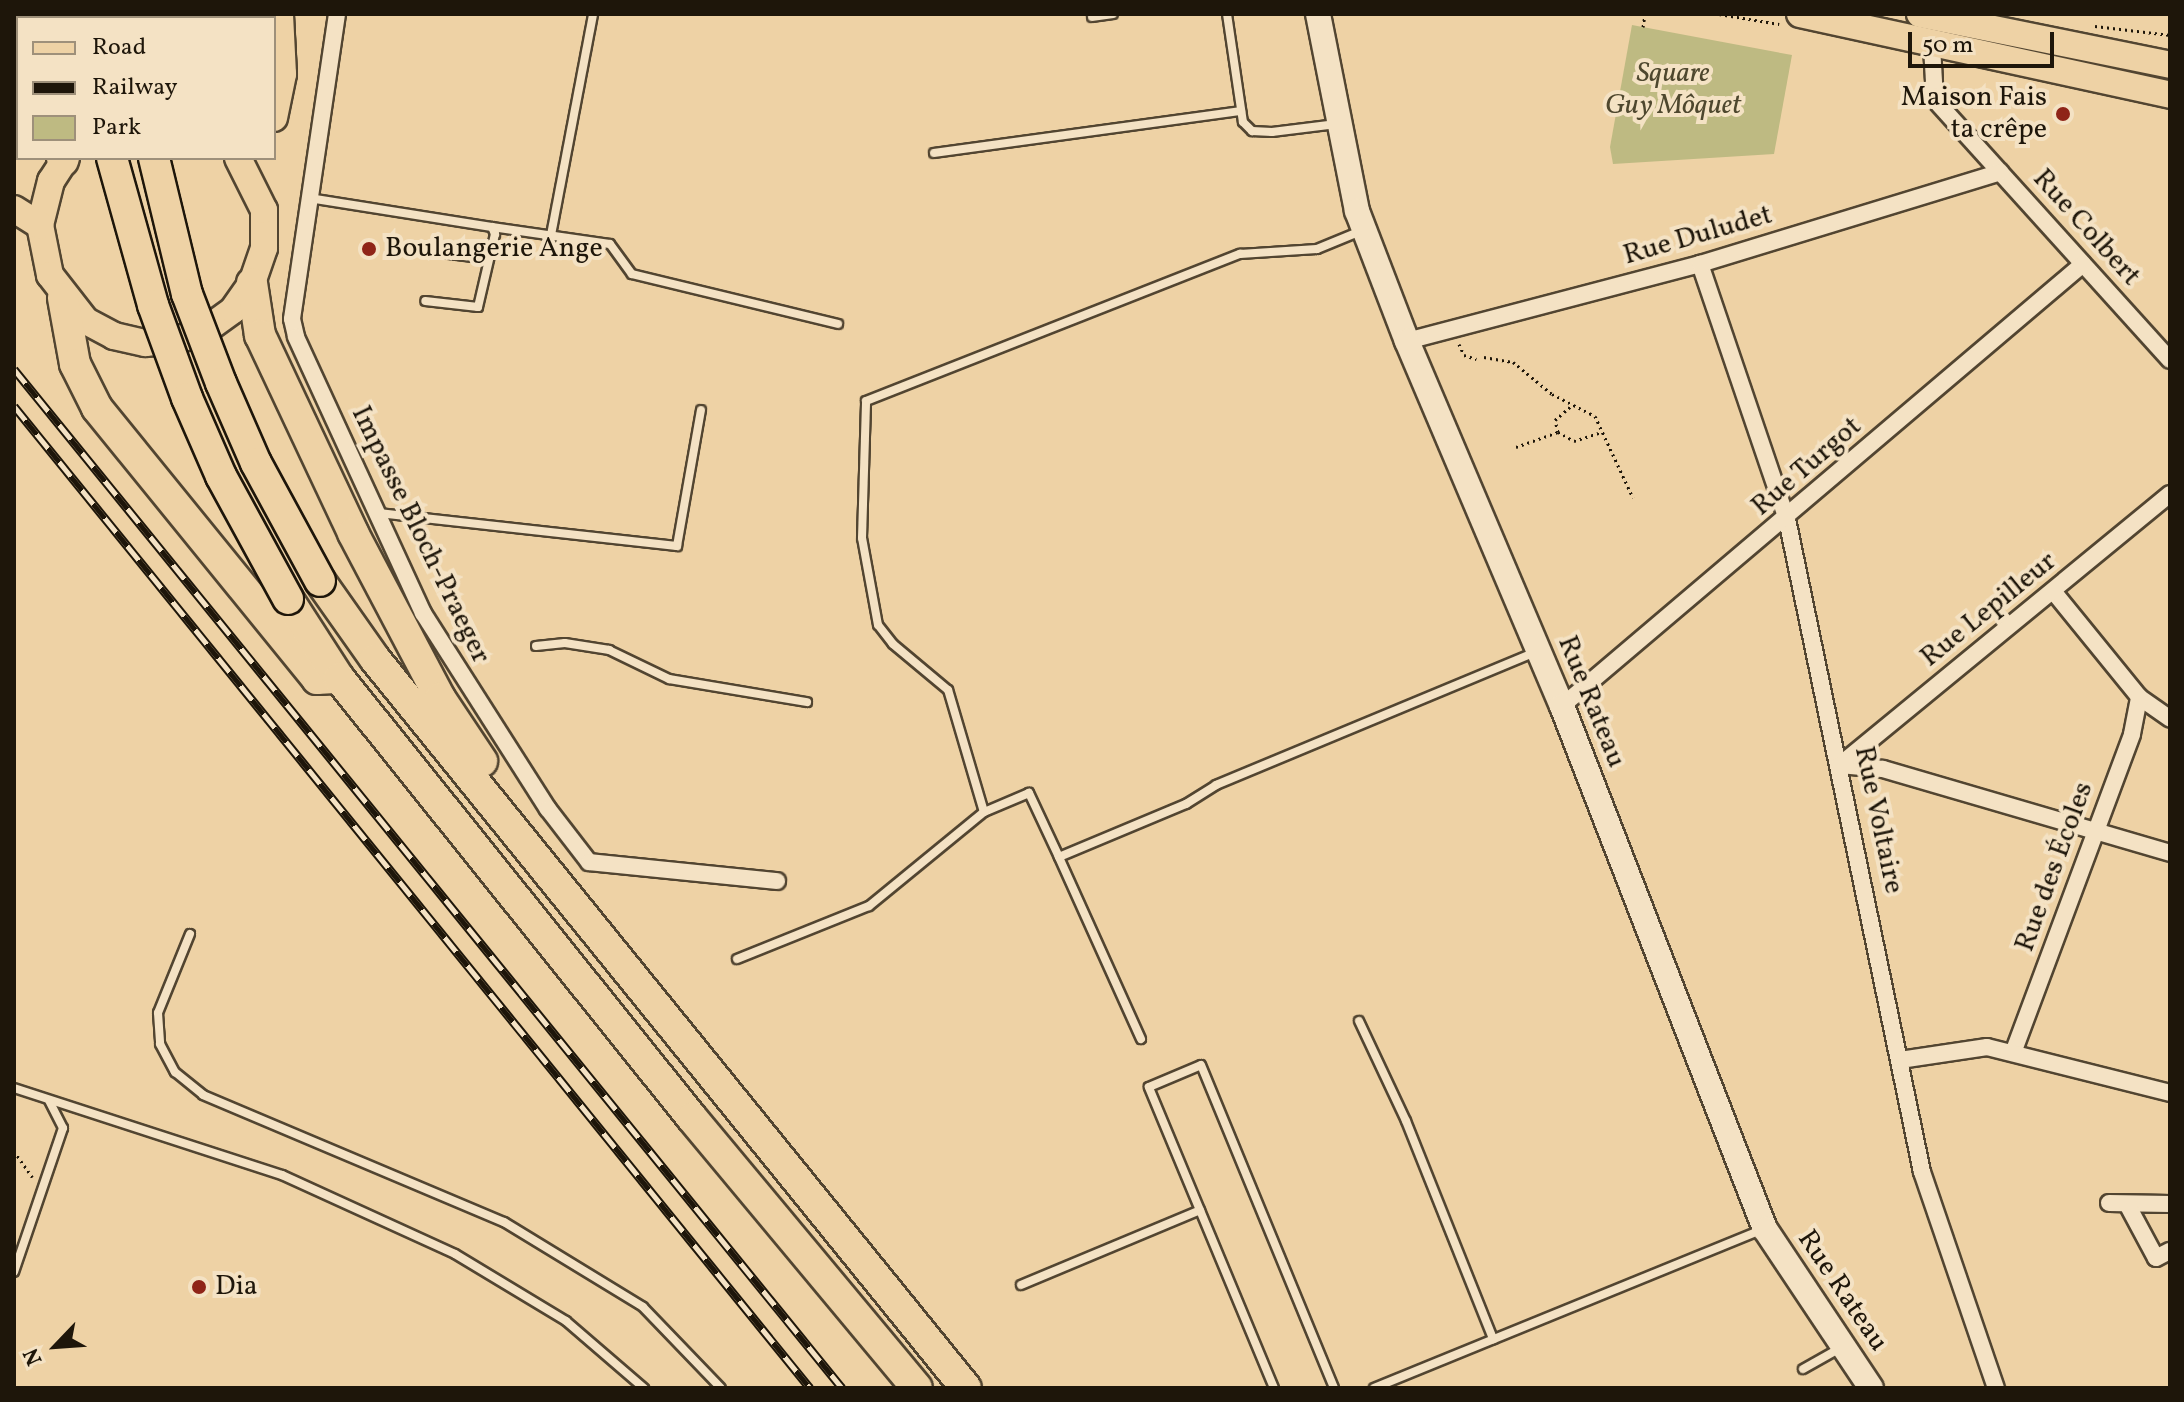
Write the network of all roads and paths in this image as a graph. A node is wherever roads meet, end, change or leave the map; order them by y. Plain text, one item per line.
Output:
1 (280, 14) edge
2 (337, 14) edge
3 (593, 14) edge
4 (1113, 14) edge
5 (1227, 14) edge
6 (1318, 14) edge
7 (1645, 14) edge
8 (1800, 14) edge
9 (1920, 14) edge
10 (1977, 14) edge
11 (1092, 17) dead end
12 (1643, 27) dead end
13 (1899, 33) junction
14 (1932, 46) junction
15 (2170, 50) edge
16 (2170, 65) edge
17 (2170, 79) edge
18 (2170, 95) edge
19 (276, 108) edge
20 (1241, 111) junction
21 (1338, 124) junction
22 (934, 153) dead end
23 (64, 160) edge
24 (112, 160) edge
25 (154, 160) edge
26 (249, 163) edge
27 (2000, 172) junction
28 (309, 198) junction
29 (14, 209) edge
30 (40, 225) junction
31 (492, 227) junction
32 (1364, 229) junction
33 (551, 235) junction
34 (433, 252) dead end
35 (489, 259) junction
36 (1700, 264) junction
37 (2083, 264) junction
38 (252, 283) junction
39 (63, 298) junction
40 (425, 301) dead end
41 (838, 324) dead end
42 (1454, 329) junction
43 (1407, 341) junction
44 (1484, 357) dead end
45 (1476, 359) dead end
46 (2170, 360) edge
47 (1572, 405) junction
48 (701, 410) dead end
49 (1602, 431) junction
50 (1558, 432) junction
51 (1516, 447) dead end
52 (2170, 494) edge
53 (1633, 498) dead end
54 (377, 513) junction
55 (1787, 519) junction
56 (2053, 591) junction
57 (536, 646) dead end
58 (1538, 651) junction
59 (339, 678) junction
60 (2139, 697) junction
61 (807, 702) dead end
62 (1562, 706) junction
63 (2170, 719) edge
64 (1840, 765) junction
65 (481, 786) junction
66 (984, 812) junction
67 (2096, 832) junction
68 (2170, 853) edge
69 (1059, 857) junction
70 (777, 881) dead end
71 (190, 934) dead end
72 (737, 959) dead end
73 (1359, 1021) dead end
74 (1141, 1039) dead end
75 (2013, 1053) junction
76 (1900, 1060) junction
77 (14, 1088) edge
78 (2170, 1093) edge
79 (49, 1101) junction
80 (2109, 1203) dead end
81 (2127, 1204) junction
82 (2170, 1204) edge
83 (1200, 1210) junction
84 (1765, 1229) junction
85 (2170, 1251) edge
86 (14, 1272) edge
87 (1021, 1285) dead end
88 (871, 1333) junction
89 (1493, 1339) junction
90 (1843, 1346) junction
91 (1803, 1369) dead end
92 (644, 1388) edge
93 (721, 1388) edge
94 (892, 1388) edge
95 (917, 1388) edge
96 (966, 1388) edge
97 (1274, 1388) edge
98 (1334, 1388) edge
99 (1374, 1388) edge
100 (1871, 1388) edge
101 (1996, 1388) edge

1 - 19 main road
2 - 28 street, Impasse Bloch-Praeger
3 - 33 lane
4 - 11 lane
5 - 20 lane
6 - 21 street, Rue Rateau
7 - 12 path
8 - 13 main road
9 - 16 main road
10 - 15 main road
13 - 14 main road
13 - 17 main road
14 - 18 main road
14 - 27 street, Rue Colbert
20 - 21 lane
20 - 22 lane
21 - 32 street, Rue Rateau
23 - 30 main road
24 - 59 highway, bridge
25 - 65 highway, bridge
26 - 38 main road
27 - 36 street, Rue Duludet
27 - 37 street, Rue Colbert
28 - 31 lane
28 - 54 street, Impasse Bloch-Praeger
29 - 30 main road
30 - 39 main road
31 - 33 lane
31 - 35 lane
32 - 43 street, Rue Rateau
32 - 66 lane
33 - 41 lane
34 - 35 lane
35 - 40 lane
36 - 42 street, Rue Duludet
36 - 55 street, Rue Voltaire
37 - 46 street, Rue Colbert
37 - 55 street, Rue Turgot
38 - 39 main road
38 - 65 highway
39 - 59 highway
42 - 43 street, Rue Duludet
42 - 45 path
43 - 58 street, Rue Rateau
44 - 47 path
47 - 49 path
47 - 50 path
48 - 54 lane
49 - 50 path
49 - 53 path
50 - 51 path
52 - 56 street, Rue Lepilleur
54 - 70 street, Impasse Bloch-Praeger
55 - 62 street, Rue Turgot
55 - 64 street, Rue Voltaire
56 - 60 street
56 - 64 street, Rue Lepilleur
57 - 61 lane
58 - 62 street, Rue Rateau
58 - 69 lane
59 - 88 highway
60 - 63 street
60 - 67 street, Rue des Écoles
62 - 84 street, Rue Rateau
64 - 67 street
64 - 76 street, Rue Voltaire
65 - 96 highway
66 - 69 lane
66 - 72 lane
67 - 68 street
67 - 75 street, Rue des Écoles
69 - 74 lane
71 - 93 lane
73 - 89 lane
75 - 76 street
75 - 78 street
76 - 101 street, Rue Voltaire
77 - 79 lane
79 - 86 lane
79 - 92 lane
80 - 81 street
81 - 82 street
81 - 85 street
83 - 87 lane
83 - 97 lane
83 - 98 lane
84 - 89 lane
84 - 90 street, Rue Rateau
88 - 94 highway
88 - 95 highway
89 - 99 lane
90 - 91 lane
90 - 100 street, Rue Rateau

